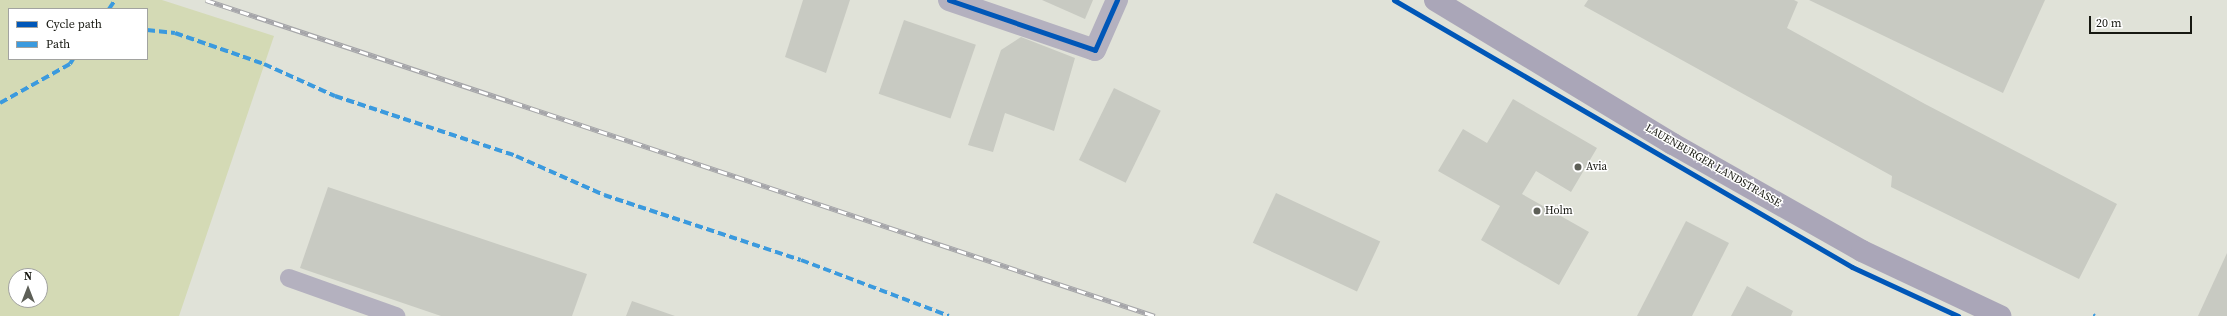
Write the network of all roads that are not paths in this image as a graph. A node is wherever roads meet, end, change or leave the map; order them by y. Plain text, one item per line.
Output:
1 (949, 0) edge
2 (1118, 0) edge
3 (1435, 0) edge
4 (288, 278) dead end
5 (396, 316) edge
6 (2000, 316) edge

1 - 2 street
3 - 6 main road, LAUENBURGER LANDSTRASSE
4 - 5 lane

